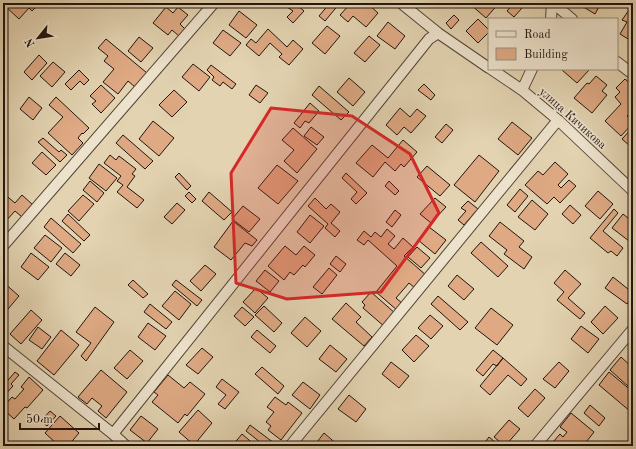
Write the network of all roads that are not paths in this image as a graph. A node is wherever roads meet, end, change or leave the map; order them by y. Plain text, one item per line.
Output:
1 (214, 3) edge
2 (401, 3) edge
3 (552, 3) edge
4 (551, 18) edge
5 (571, 18) edge
6 (438, 33) junction
7 (618, 63) edge
8 (488, 67) edge
9 (493, 70) edge
10 (532, 70) edge
11 (630, 72) dead end
12 (522, 90) junction
13 (558, 120) junction
14 (633, 191) edge
15 (3, 246) edge
16 (633, 329) edge
17 (3, 346) edge
18 (112, 434) junction
19 (126, 446) edge
20 (290, 446) edge
21 (535, 446) edge

1 - 15 street
2 - 6 street, улица Кичикова
3 - 4 street
3 - 5 street
6 - 8 street, улица Кичикова
6 - 18 street
7 - 11 street
9 - 12 street, улица Кичикова
10 - 12 street
12 - 13 street, улица Кичикова
13 - 14 street, улица Кичикова
13 - 20 street
16 - 21 street
17 - 18 street
18 - 19 street

